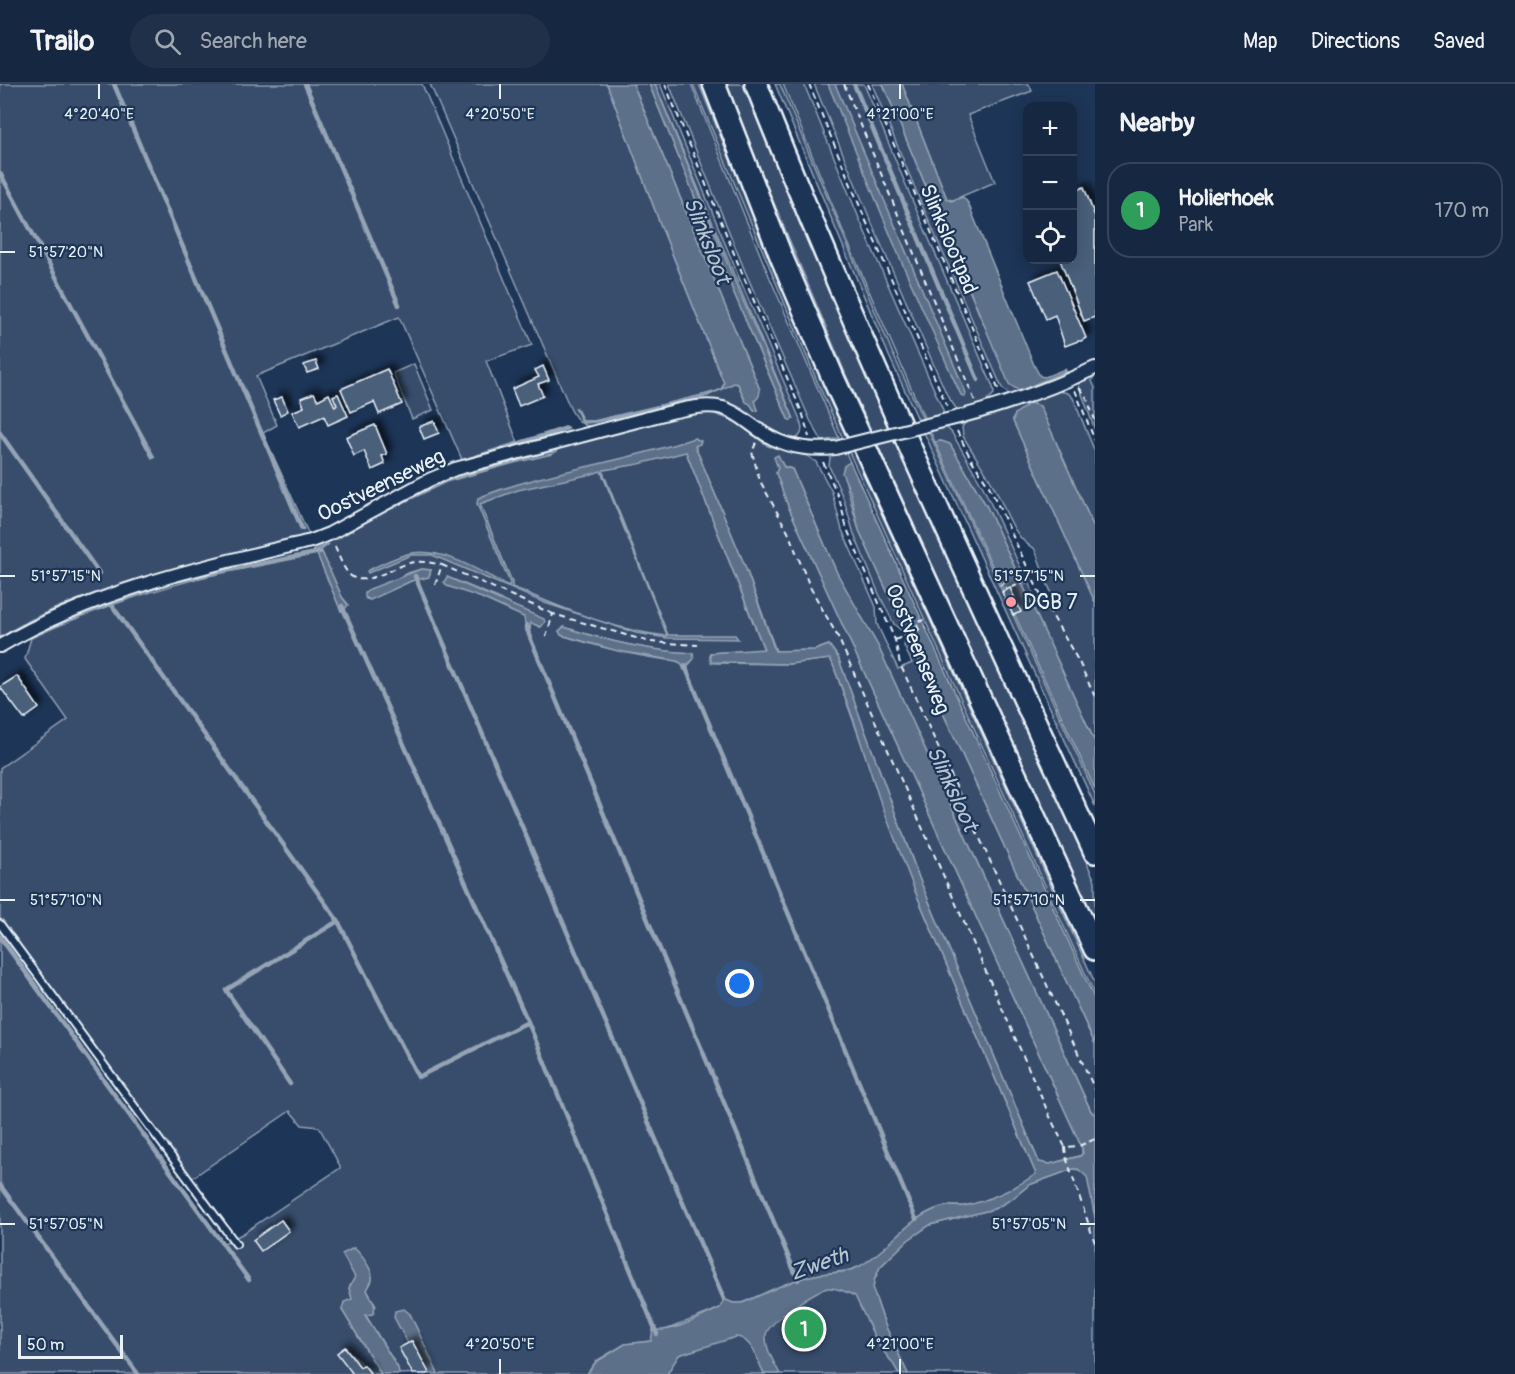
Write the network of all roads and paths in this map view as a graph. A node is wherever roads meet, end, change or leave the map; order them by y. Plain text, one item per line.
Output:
1 (665, 84) edge
2 (714, 84) edge
3 (756, 84) edge
4 (809, 84) edge
5 (844, 84) edge
6 (868, 84) edge
7 (1095, 368) edge
8 (1071, 380) junction
9 (1005, 404) junction
10 (980, 412) junction
11 (953, 418) junction
12 (1095, 420) edge
13 (760, 431) junction
14 (1095, 441) edge
15 (816, 449) junction
16 (329, 534) junction
17 (442, 565) junction
18 (1033, 577) junction
19 (435, 585) dead end
20 (999, 586) dead end
21 (1007, 589) junction
22 (1002, 592) dead end
23 (553, 614) junction
24 (924, 620) dead end
25 (925, 627) dead end
26 (919, 630) junction
27 (546, 637) dead end
28 (895, 640) junction
29 (698, 645) dead end
30 (0, 646) edge
31 (1095, 697) edge
32 (1095, 852) edge
33 (0, 924) edge
34 (1095, 949) edge
35 (1095, 1090) edge
36 (1095, 1139) edge
37 (1065, 1147) junction
38 (1095, 1243) edge
39 (236, 1244) dead end

1 - 15 path, Oostveenseweg
2 - 34 highway
3 - 32 highway
4 - 11 path
5 - 10 path
6 - 9 path, Slinkslootpad
7 - 8 street, Oostveenseweg
8 - 9 street, Oostveenseweg
8 - 12 path
8 - 14 path
9 - 10 street, Oostveenseweg
10 - 11 street, Oostveenseweg
11 - 15 street, Oostveenseweg, bridge
11 - 18 path
13 - 15 street, Oostveenseweg
13 - 16 street, Oostveenseweg
13 - 37 path
15 - 28 path, Oostveenseweg
16 - 17 path
16 - 30 street, Oostveenseweg
17 - 19 path
17 - 23 path
18 - 21 path
18 - 31 path
20 - 21 path
21 - 22 path
23 - 27 path
23 - 29 path
24 - 26 path
25 - 26 path
26 - 28 path
28 - 35 path, Oostveenseweg
33 - 39 lane
36 - 37 path
37 - 38 path

